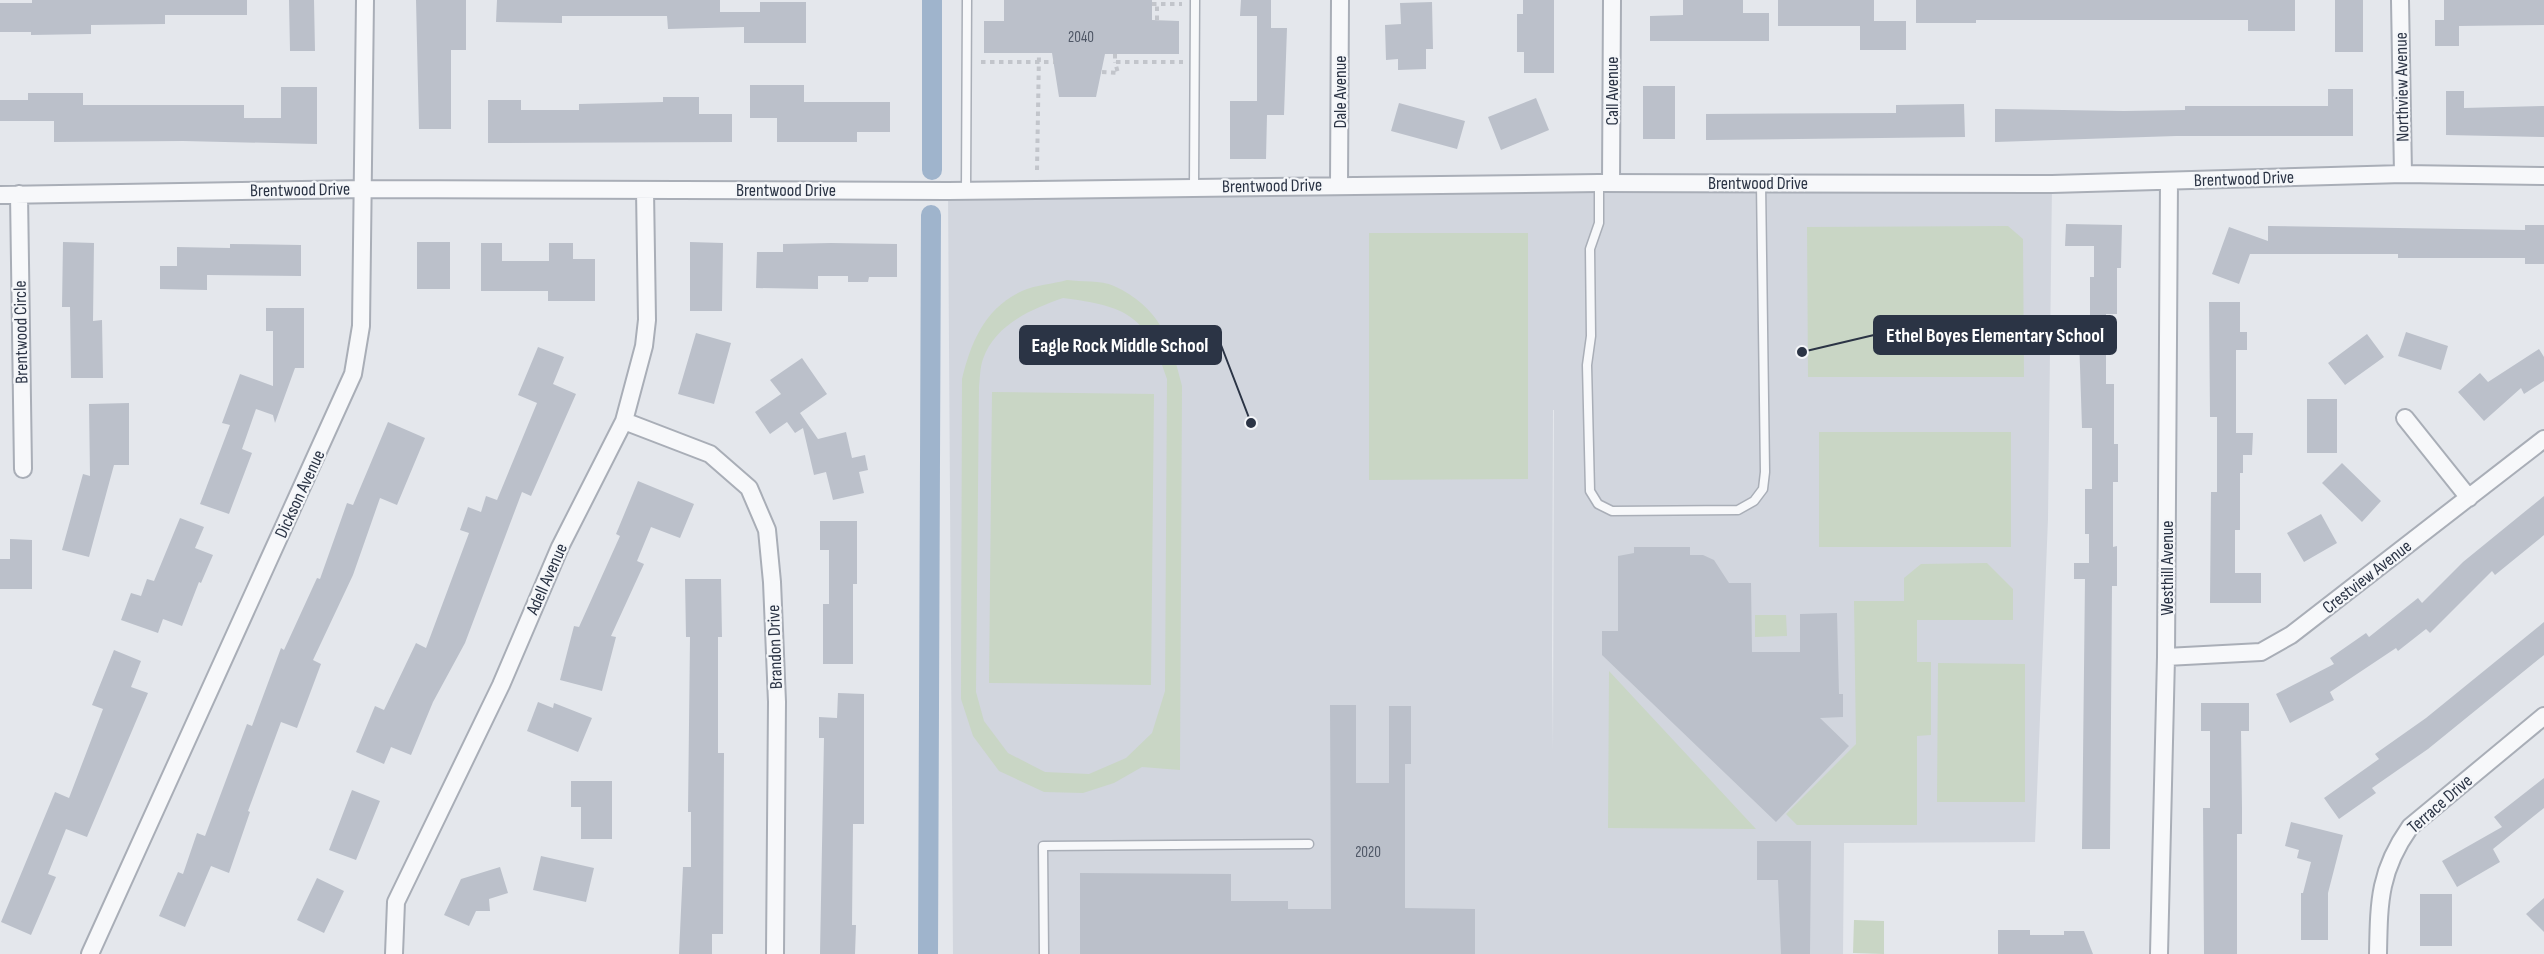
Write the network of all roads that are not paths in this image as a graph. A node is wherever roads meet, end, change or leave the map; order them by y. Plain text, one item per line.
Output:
1 (365, 0) edge
2 (967, 0) edge
3 (1195, 0) edge
4 (1340, 0) edge
5 (1612, 0) edge
6 (2400, 0) edge
7 (2403, 174) junction
8 (2544, 176) edge
9 (2169, 181) junction
10 (1605, 183) junction
11 (1761, 183) junction
12 (1339, 185) junction
13 (1194, 187) junction
14 (364, 189) junction
15 (645, 190) junction
16 (966, 190) junction
17 (19, 194) junction
18 (0, 195) edge
19 (2405, 418) dead end
20 (624, 421) junction
21 (2544, 439) edge
22 (23, 469) dead end
23 (2469, 498) junction
24 (2166, 657) junction
25 (2544, 716) edge
26 (1309, 844) dead end
27 (90, 954) edge
28 (394, 954) edge
29 (775, 954) edge
30 (1044, 954) edge
31 (2159, 954) edge
32 (2378, 954) edge

1 - 14 street, Dickson Avenue
2 - 16 lane
3 - 13 lane
4 - 12 street, Dale Avenue
5 - 10 street, Call Avenue
6 - 7 street, Northview Avenue
7 - 8 street, Brentwood Drive
7 - 9 street, Brentwood Drive
9 - 11 street, Brentwood Drive
9 - 24 street, Westhill Avenue
10 - 11 street, Brentwood Drive
10 - 11 lane
10 - 12 street, Brentwood Drive
12 - 13 street, Brentwood Drive
13 - 16 street, Brentwood Drive
14 - 15 street, Brentwood Drive
14 - 17 street, Brentwood Drive
14 - 27 street, Dickson Avenue
15 - 16 street, Brentwood Drive
15 - 20 street, Adell Avenue
17 - 18 street, Brentwood Drive
17 - 22 street, Brentwood Circle
19 - 23 street
20 - 28 street, Adell Avenue
20 - 29 street, Brandon Drive
21 - 23 street, Crestview Avenue
23 - 24 street, Crestview Avenue
24 - 31 street, Westhill Avenue
25 - 32 street, Terrace Drive
26 - 30 lane

